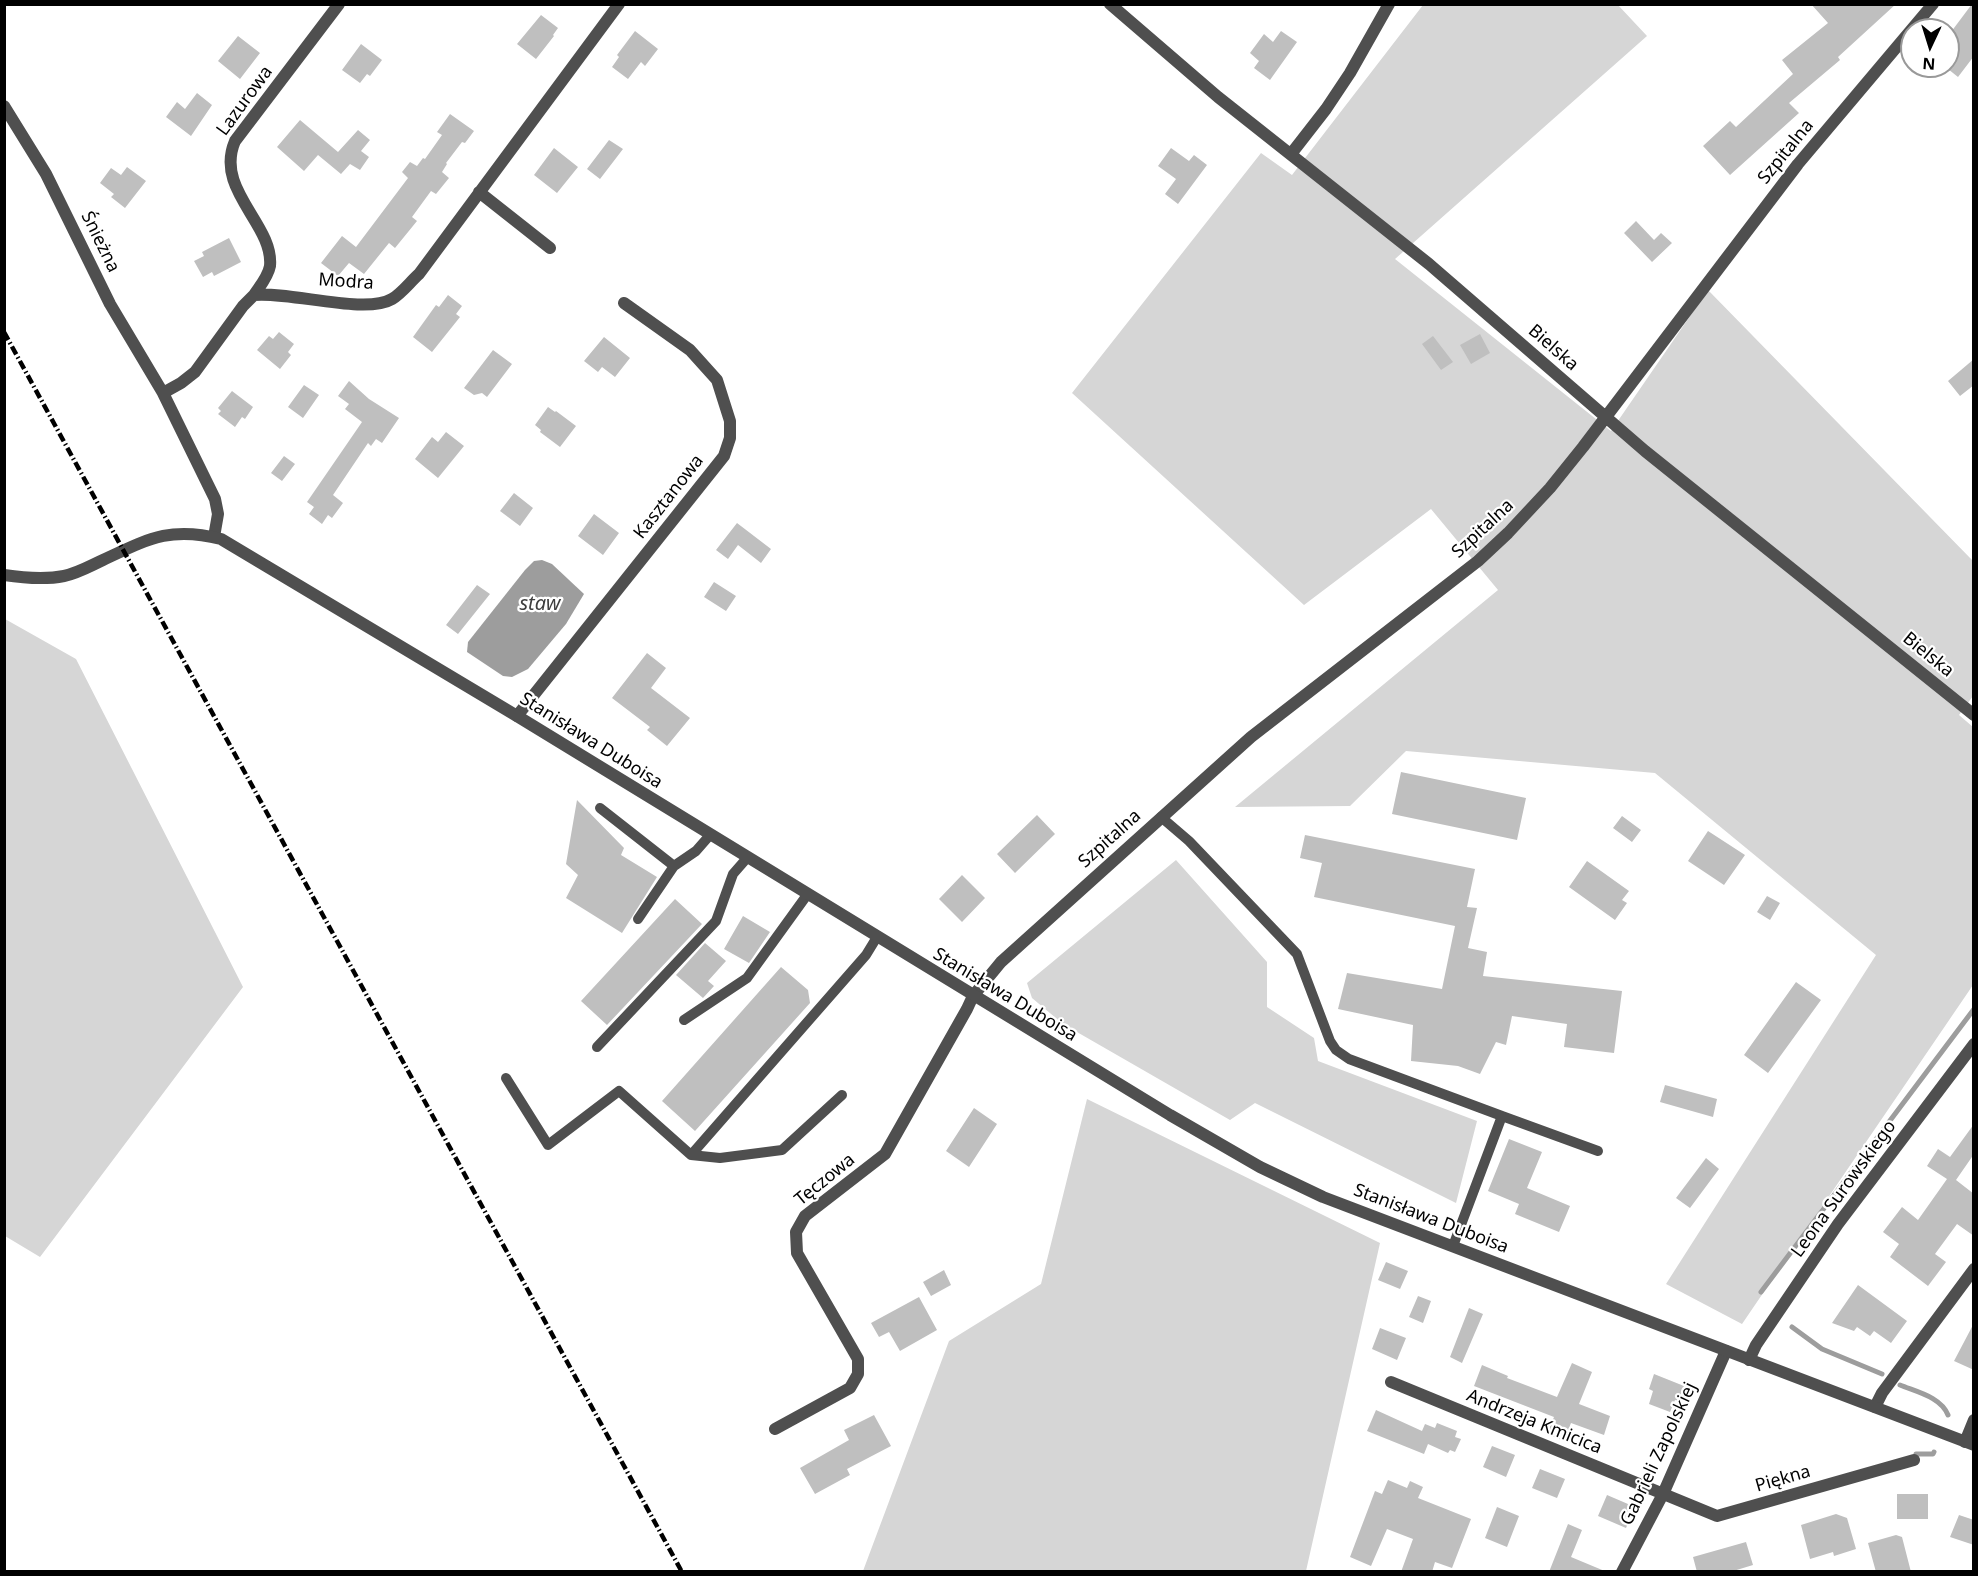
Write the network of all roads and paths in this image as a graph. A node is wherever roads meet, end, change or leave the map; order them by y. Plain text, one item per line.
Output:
1 (339, 4) edge
2 (620, 4) edge
3 (1110, 4) edge
4 (1389, 4) edge
5 (1933, 4) edge
6 (4, 106) edge
7 (1291, 154) junction
8 (479, 192) junction
9 (550, 248) dead end
10 (254, 295) junction
11 (624, 303) dead end
12 (163, 393) junction
13 (1606, 417) junction
14 (214, 537) junction
15 (4, 575) edge
16 (1974, 715) edge
17 (517, 717) junction
18 (600, 808) dead end
19 (1161, 817) junction
20 (710, 835) junction
21 (747, 858) junction
22 (674, 866) junction
23 (807, 895) junction
24 (638, 919) dead end
25 (877, 938) junction
26 (973, 996) junction
27 (684, 1020) dead end
28 (1974, 1044) edge
29 (597, 1047) dead end
30 (506, 1078) dead end
31 (842, 1095) dead end
32 (1502, 1116) junction
33 (1598, 1152) dead end
34 (691, 1155) junction
35 (1453, 1246) junction
36 (1974, 1269) edge
37 (1726, 1351) junction
38 (1749, 1360) junction
39 (1391, 1382) dead end
40 (1875, 1407) junction
41 (1974, 1420) edge
42 (776, 1429) dead end
43 (1969, 1444) edge
44 (1914, 1460) dead end
45 (1663, 1494) junction
46 (1622, 1572) edge

1 - 10 street, Lazurowa
2 - 8 street, Modra
3 - 7 street, Bielska
4 - 7 street
5 - 13 street, Szpitalna
6 - 12 street, Śnieżna
7 - 13 street, Bielska
8 - 9 street
8 - 10 street, Modra
10 - 12 street
11 - 17 street, Kasztanowa
12 - 14 street
13 - 16 street, Bielska
13 - 19 street, Szpitalna
14 - 15 street, Stanisława Duboisa
14 - 17 street, Stanisława Duboisa
17 - 20 street, Stanisława Duboisa
18 - 22 lane
19 - 26 street, Szpitalna
19 - 32 lane
20 - 21 street, Stanisława Duboisa
20 - 22 lane
21 - 23 street, Stanisława Duboisa
21 - 29 lane
22 - 24 lane
23 - 25 street, Stanisława Duboisa
23 - 27 lane
25 - 26 street, Stanisława Duboisa
25 - 34 lane
26 - 35 street, Stanisława Duboisa
26 - 42 street, Tęczowa
28 - 38 street, Leona Surowskiego
30 - 34 lane
31 - 34 lane
32 - 33 lane
32 - 35 lane
35 - 37 street, Stanisława Duboisa
36 - 40 street
37 - 38 street, Stanisława Duboisa
37 - 45 street, Gabrieli Zapolskiej
38 - 40 street, Stanisława Duboisa
39 - 45 street, Andrzeja Kmicica
40 - 43 street, Stanisława Duboisa
41 - 43 street
44 - 45 street, Piękna
45 - 46 street, Gabrieli Zapolskiej

